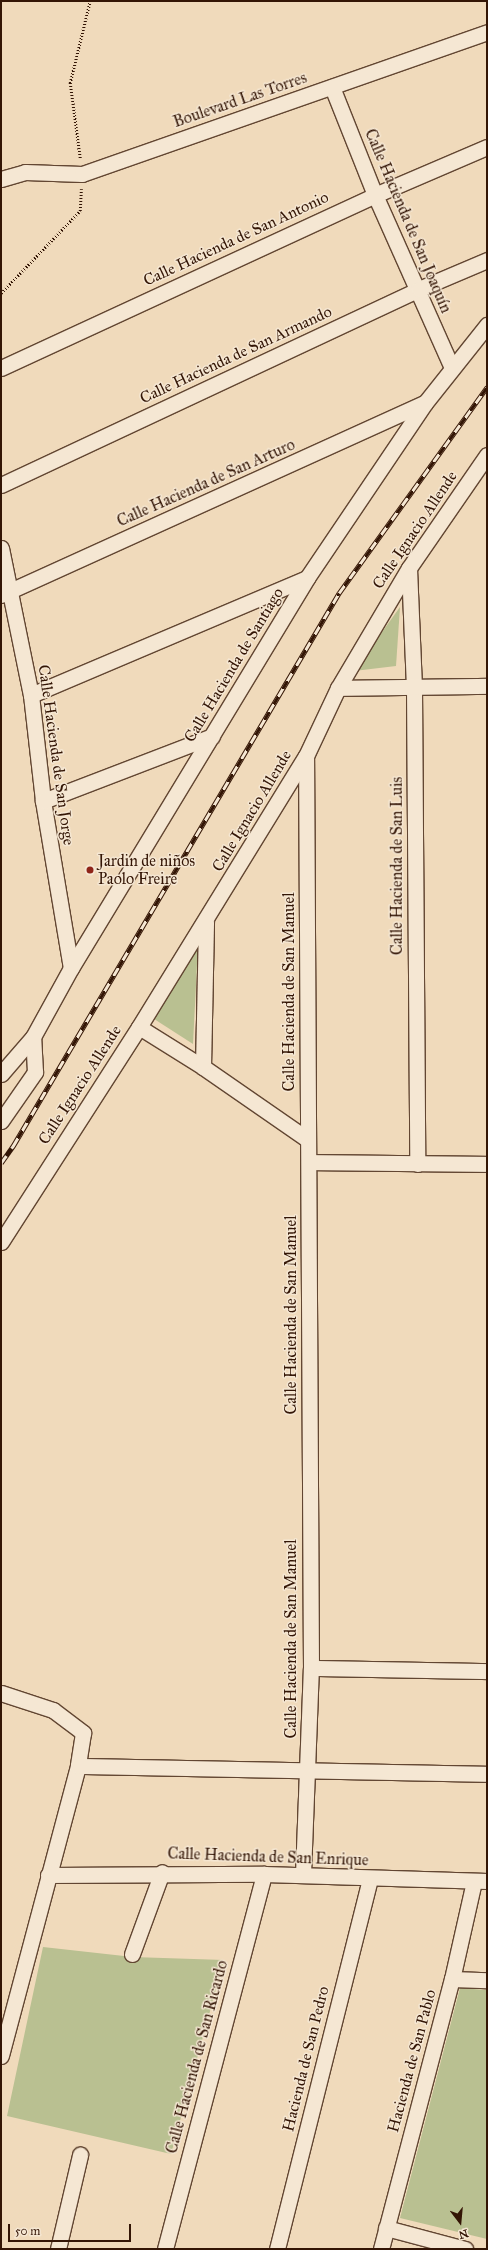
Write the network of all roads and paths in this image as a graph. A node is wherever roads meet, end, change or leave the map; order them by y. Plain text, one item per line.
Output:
1 (90, 1) edge
2 (487, 32) edge
3 (332, 87) junction
4 (487, 147) edge
5 (82, 174) junction
6 (1, 178) edge
7 (375, 195) junction
8 (487, 260) edge
9 (419, 290) junction
10 (1, 293) edge
11 (487, 325) edge
12 (1, 368) edge
13 (452, 368) junction
14 (426, 403) junction
15 (487, 455) edge
16 (1, 485) edge
17 (1, 548) edge
18 (409, 568) junction
19 (307, 578) junction
20 (6, 593) edge
21 (487, 686) edge
22 (338, 688) junction
23 (414, 688) junction
24 (31, 695) junction
25 (212, 736) junction
26 (306, 756) junction
27 (43, 801) junction
28 (206, 920) junction
29 (72, 968) junction
30 (139, 1027) junction
31 (33, 1037) junction
32 (203, 1067) junction
33 (1, 1074) edge
34 (1, 1122) edge
35 (308, 1139) junction
36 (309, 1162) junction
37 (418, 1164) junction
38 (487, 1164) edge
39 (1, 1242) edge
40 (311, 1668) junction
41 (487, 1672) edge
42 (1, 1693) edge
43 (78, 1766) junction
44 (308, 1770) junction
45 (487, 1774) edge
46 (162, 1872) junction
47 (264, 1874) junction
48 (303, 1874) junction
49 (48, 1875) junction
50 (370, 1878) junction
51 (481, 1881) edge
52 (132, 1954) dead end
53 (452, 1979) junction
54 (487, 1980) edge
55 (1, 2056) edge
56 (80, 2155) dead end
57 (386, 2228) junction
58 (63, 2248) edge
59 (165, 2249) edge
60 (277, 2249) edge
61 (381, 2249) edge
62 (465, 2249) edge

1 - 5 path
2 - 3 street, Boulevard Las Torres
3 - 5 street, Boulevard Las Torres
3 - 7 street, Calle Hacienda de San Joaquín
4 - 7 street, Calle Hacienda de San Antonio
5 - 6 street, Boulevard Las Torres
5 - 10 path
7 - 9 street, Calle Hacienda de San Joaquín
7 - 12 street, Calle Hacienda de San Antonio
8 - 9 street, Calle Hacienda de San Armando
9 - 13 street, Calle Hacienda de San Joaquín
9 - 16 street, Calle Hacienda de San Armando
11 - 13 street, Calle Hacienda de Santiago
13 - 14 street, Calle Hacienda de Santiago
14 - 19 street, Calle Hacienda de Santiago
14 - 20 street, Calle Hacienda de San Arturo
15 - 18 street, Calle Ignacio Allende
17 - 20 street, Calle Hacienda de San Jorge
18 - 22 street, Calle Ignacio Allende
18 - 23 street, Calle Hacienda de San Luis
19 - 24 street
19 - 25 street, Calle Hacienda de Santiago
20 - 24 street, Calle Hacienda de San Jorge
21 - 23 street
22 - 23 street
22 - 26 street, Calle Ignacio Allende
23 - 37 street, Calle Hacienda de San Luis
24 - 27 street, Calle Hacienda de San Jorge
25 - 27 street
25 - 29 street, Calle Hacienda de Santiago
26 - 28 street, Calle Ignacio Allende
26 - 35 street, Calle Hacienda de San Manuel
27 - 29 street, Calle Hacienda de San Jorge
28 - 30 street, Calle Ignacio Allende
28 - 32 street
29 - 31 street, Calle Hacienda de Santiago
30 - 32 street
30 - 39 street, Calle Ignacio Allende
31 - 33 street, Calle Hacienda de Santiago
31 - 34 street
32 - 35 street
35 - 36 street, Calle Hacienda de San Manuel
36 - 37 street
36 - 40 street, Calle Hacienda de San Manuel
37 - 38 street
40 - 41 street
40 - 44 street, Calle Hacienda de San Manuel
42 - 43 street
43 - 44 street
43 - 49 street
44 - 45 street
44 - 48 street, Calle Hacienda de San Manuel
46 - 47 street, Calle Hacienda de San Enrique
46 - 49 street, Calle Hacienda de San Enrique
46 - 52 street
47 - 48 street, Calle Hacienda de San Enrique
47 - 59 street, Calle Hacienda de San Ricardo
48 - 50 street, Calle Hacienda de San Enrique
49 - 55 street
50 - 51 street, Calle Hacienda de San Enrique
50 - 60 street, Hacienda de San Pedro
51 - 53 street, Hacienda de San Pablo
53 - 54 street
53 - 57 street, Hacienda de San Pablo
56 - 58 street
57 - 61 street, Hacienda de San Pablo
57 - 62 street

